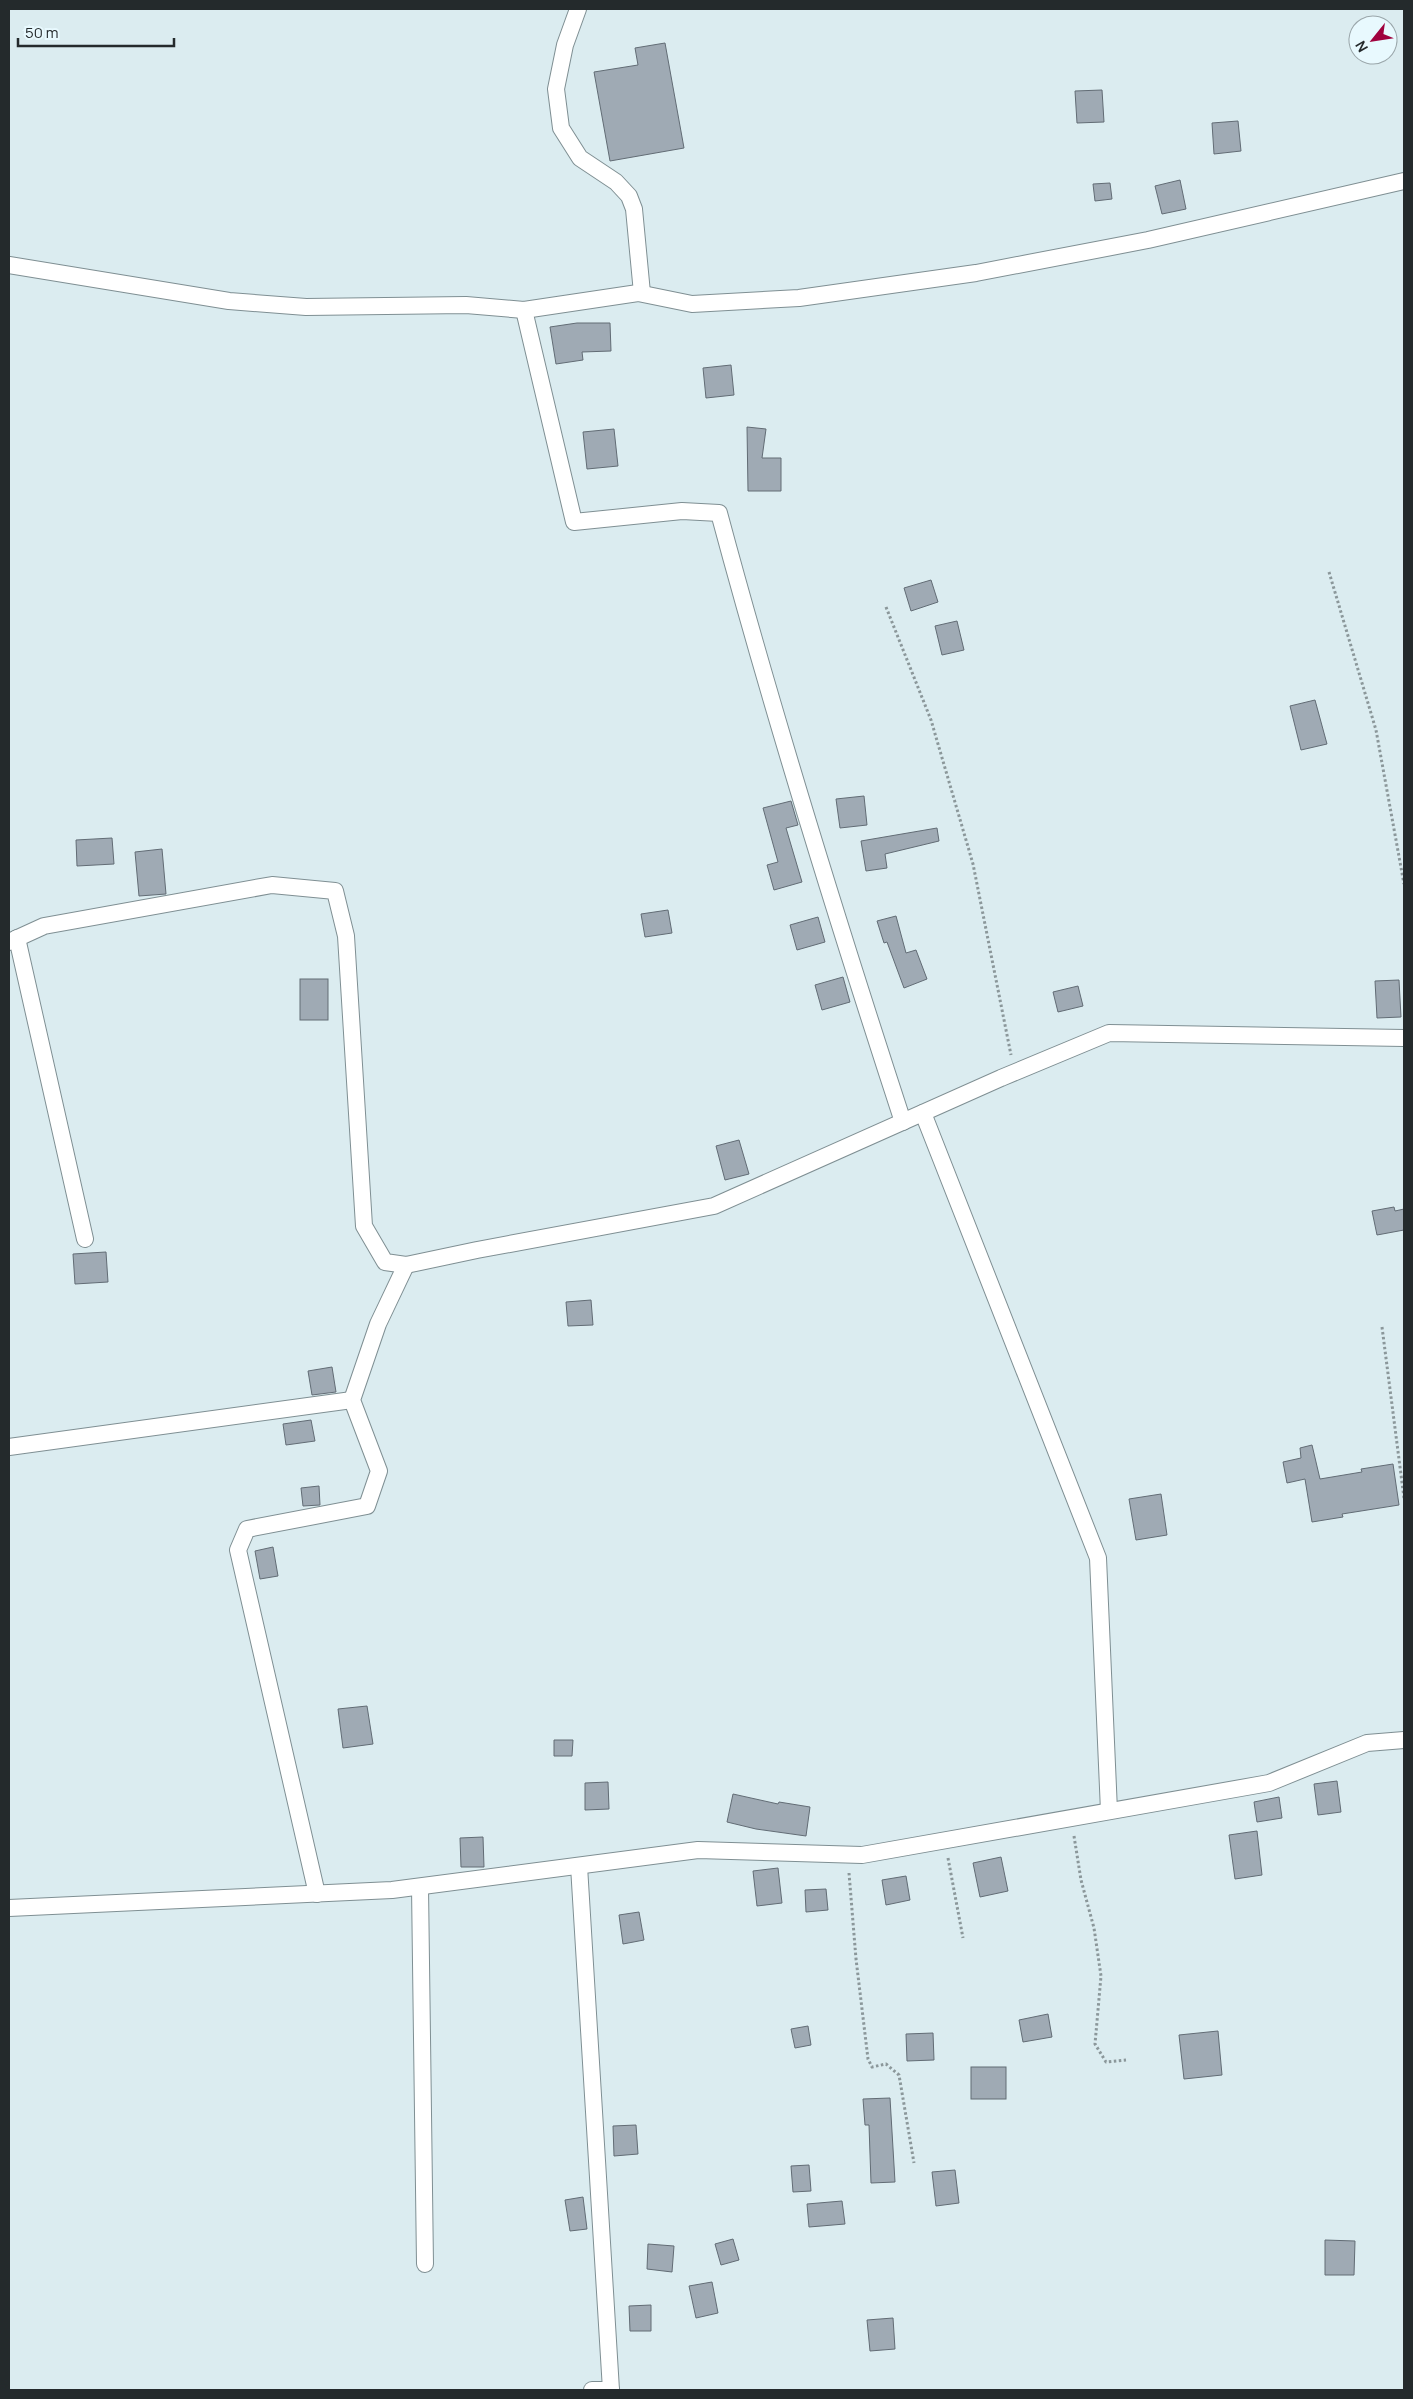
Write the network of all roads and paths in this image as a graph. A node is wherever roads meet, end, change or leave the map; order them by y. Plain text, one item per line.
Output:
1 (578, 9) edge
2 (1404, 181) edge
3 (9, 265) edge
4 (642, 294) junction
5 (524, 310) junction
6 (1329, 572) dead end
7 (886, 607) dead end
8 (1404, 884) edge
9 (13, 940) edge
10 (1404, 1038) edge
11 (1015, 1072) junction
12 (923, 1113) junction
13 (903, 1122) junction
14 (85, 1238) dead end
15 (406, 1265) junction
16 (1382, 1327) dead end
17 (352, 1400) junction
18 (9, 1447) edge
19 (1404, 1498) edge
20 (1404, 1740) edge
21 (1110, 1811) junction
22 (1074, 1818) junction
23 (945, 1840) junction
24 (846, 1855) junction
25 (579, 1866) junction
26 (420, 1887) junction
27 (318, 1894) junction
28 (9, 1908) edge
29 (963, 1938) dead end
30 (1126, 2060) dead end
31 (914, 2163) dead end
32 (425, 2264) dead end
33 (592, 2390) edge
34 (611, 2390) edge

1 - 4 street
2 - 4 street
3 - 5 street
4 - 5 street
5 - 13 street
6 - 8 path
7 - 11 path
9 - 14 street
9 - 15 street
10 - 11 street
11 - 12 street
12 - 13 street
12 - 21 street
13 - 15 street
15 - 17 street
16 - 19 path
17 - 18 street
17 - 27 street
20 - 21 street
21 - 22 street
22 - 23 street
22 - 30 path
23 - 24 street
23 - 29 path
24 - 25 street
24 - 31 path
25 - 26 street
25 - 34 street
26 - 27 street
26 - 32 street
27 - 28 street
33 - 34 street

